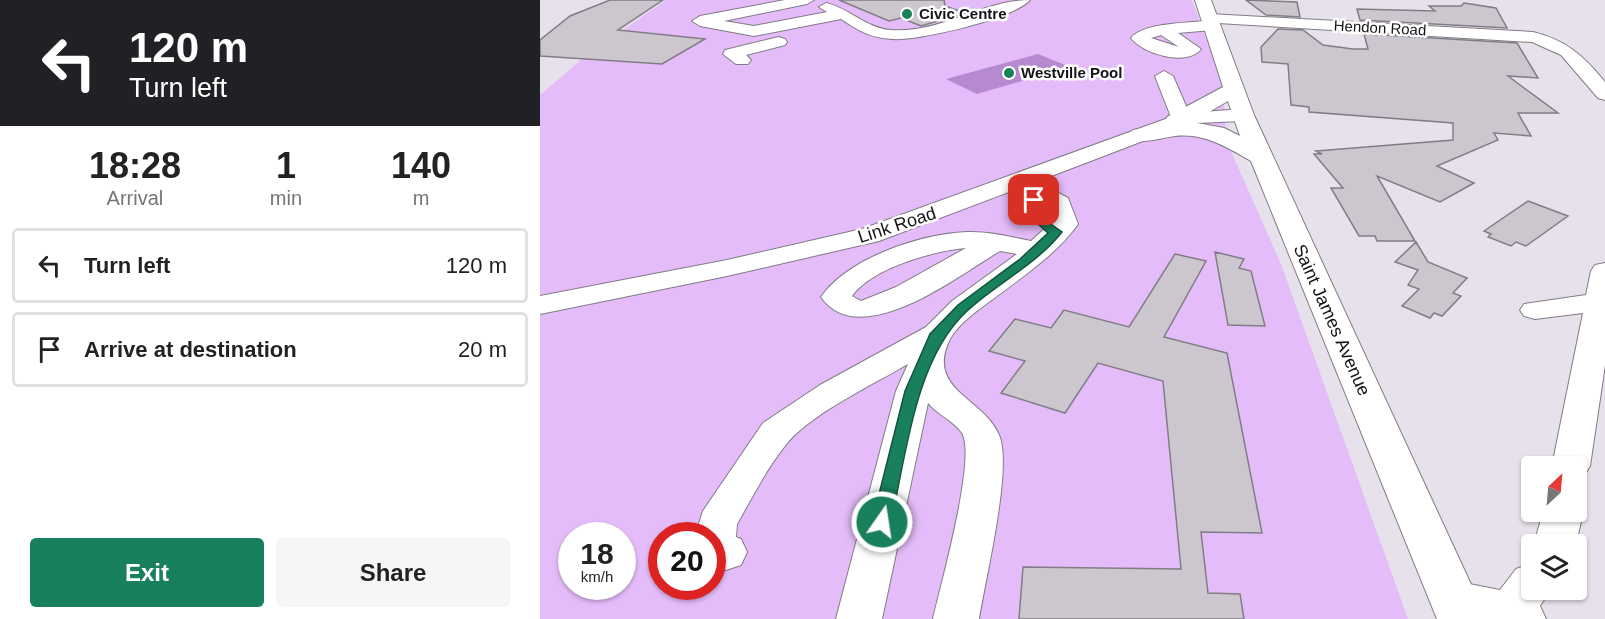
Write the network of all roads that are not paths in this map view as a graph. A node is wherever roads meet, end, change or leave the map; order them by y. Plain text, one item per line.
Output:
1 (744, 0) edge
2 (1011, 0) edge
3 (1023, 0) edge
4 (1203, 0) edge
5 (799, 1) edge
6 (970, 4) dead end
7 (824, 7) junction
8 (706, 19) junction
9 (848, 19) junction
10 (1211, 22) junction
11 (724, 27) junction
12 (1165, 31) dead end
13 (742, 60) dead end
14 (1164, 76) dead end
15 (1234, 89) junction
16 (1605, 94) edge
17 (1243, 116) junction
18 (1179, 120) junction
19 (1141, 135) junction
20 (1261, 156) junction
21 (1032, 184) junction
22 (1047, 241) junction
23 (1602, 287) edge
24 (838, 292) dead end
25 (540, 305) edge
26 (1535, 310) dead end
27 (1598, 344) edge
28 (933, 345) junction
29 (1573, 456) edge
30 (718, 522) edge
31 (1522, 605) edge
32 (1458, 610) edge
33 (859, 619) edge
34 (956, 619) edge

1 - 8 street
2 - 6 street
3 - 9 street
4 - 10 main road, Saint James Avenue
5 - 7 street
5 - 8 street
7 - 9 street
7 - 11 street
8 - 11 street
9 - 11 street
9 - 13 street
10 - 12 street, Hendon Road
10 - 15 main road, Saint James Avenue
10 - 16 street, Hendon Road
14 - 18 street
15 - 17 main road, Saint James Avenue
15 - 18 main road
17 - 18 street, Link Road
17 - 20 main road, Saint James Avenue
18 - 19 street, Link Road
19 - 20 main road
19 - 21 street, Link Road
20 - 32 main road, Saint James Avenue
21 - 22 street
21 - 25 street, Link Road
22 - 24 street
22 - 28 street
23 - 26 street
23 - 27 street
27 - 29 street
28 - 30 street
28 - 33 street
28 - 34 street
31 - 32 street

